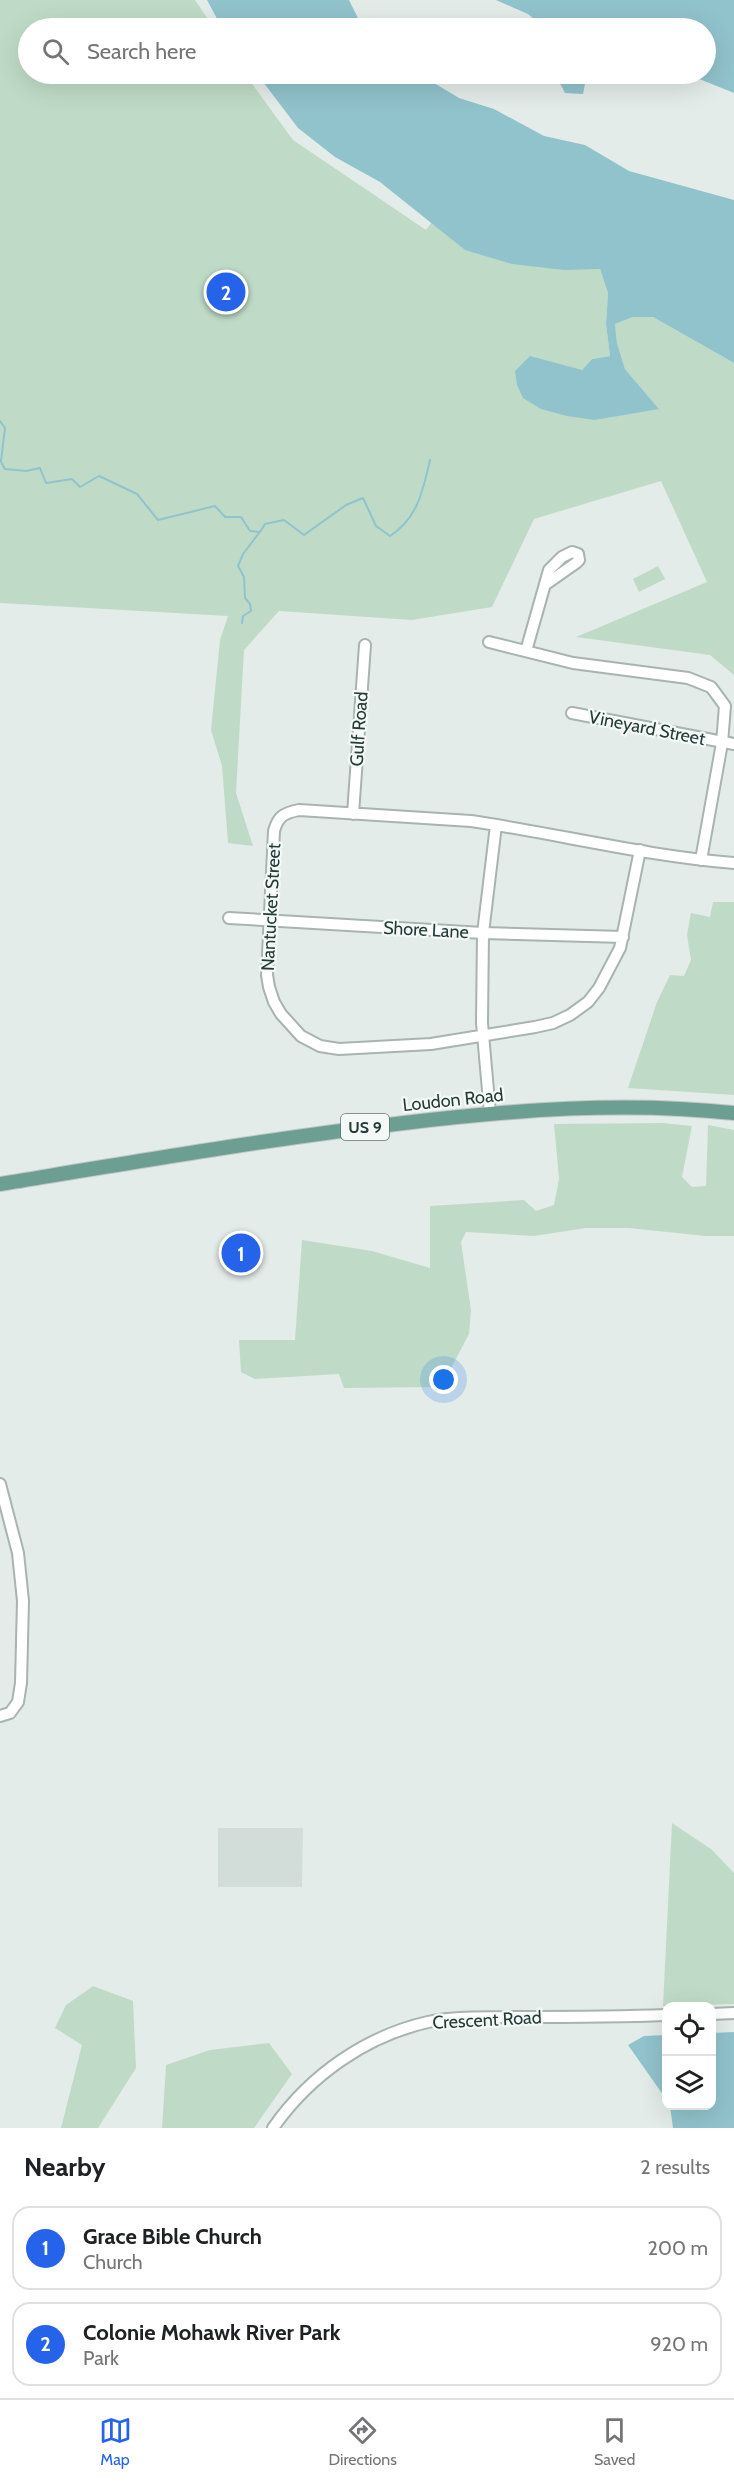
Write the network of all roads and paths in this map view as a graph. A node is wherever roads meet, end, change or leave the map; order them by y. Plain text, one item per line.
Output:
1 (546, 584) dead end
2 (489, 642) dead end
3 (365, 645) dead end
4 (526, 651) junction
5 (572, 713) dead end
6 (722, 743) junction
7 (734, 744) edge
8 (353, 814) junction
9 (496, 825) junction
10 (640, 850) junction
11 (701, 860) junction
12 (734, 862) edge
13 (229, 918) dead end
14 (269, 920) junction
15 (483, 933) junction
16 (622, 937) junction
17 (483, 1036) junction
18 (490, 1113) junction
19 (734, 1113) edge
20 (0, 1184) edge
21 (0, 1484) edge
22 (5, 1714) edge
23 (734, 2013) edge
24 (716, 2014) edge
25 (662, 2015) edge
26 (273, 2128) edge

1 - 4 street
2 - 4 street
3 - 8 street, Gulf Road
4 - 6 street, Vineyard Street
5 - 6 street, Vineyard Street
6 - 7 street
6 - 11 street, Vineyard Street
8 - 9 street, Nantucket Street
8 - 14 street, Nantucket Street
9 - 10 street, Nantucket Street
9 - 15 street
10 - 11 street, Nantucket Street
10 - 16 street, Nantucket Street
11 - 12 street, Nantucket Street
13 - 14 street, Shore Lane
14 - 15 street, Shore Lane
14 - 17 street, Nantucket Street
15 - 16 street, Shore Lane
15 - 17 street
16 - 17 street, Nantucket Street
17 - 18 street
18 - 19 main road, Loudon Road / US 9
18 - 20 main road, Loudon Road / US 9
21 - 22 street
23 - 24 street
25 - 26 street, Crescent Road

